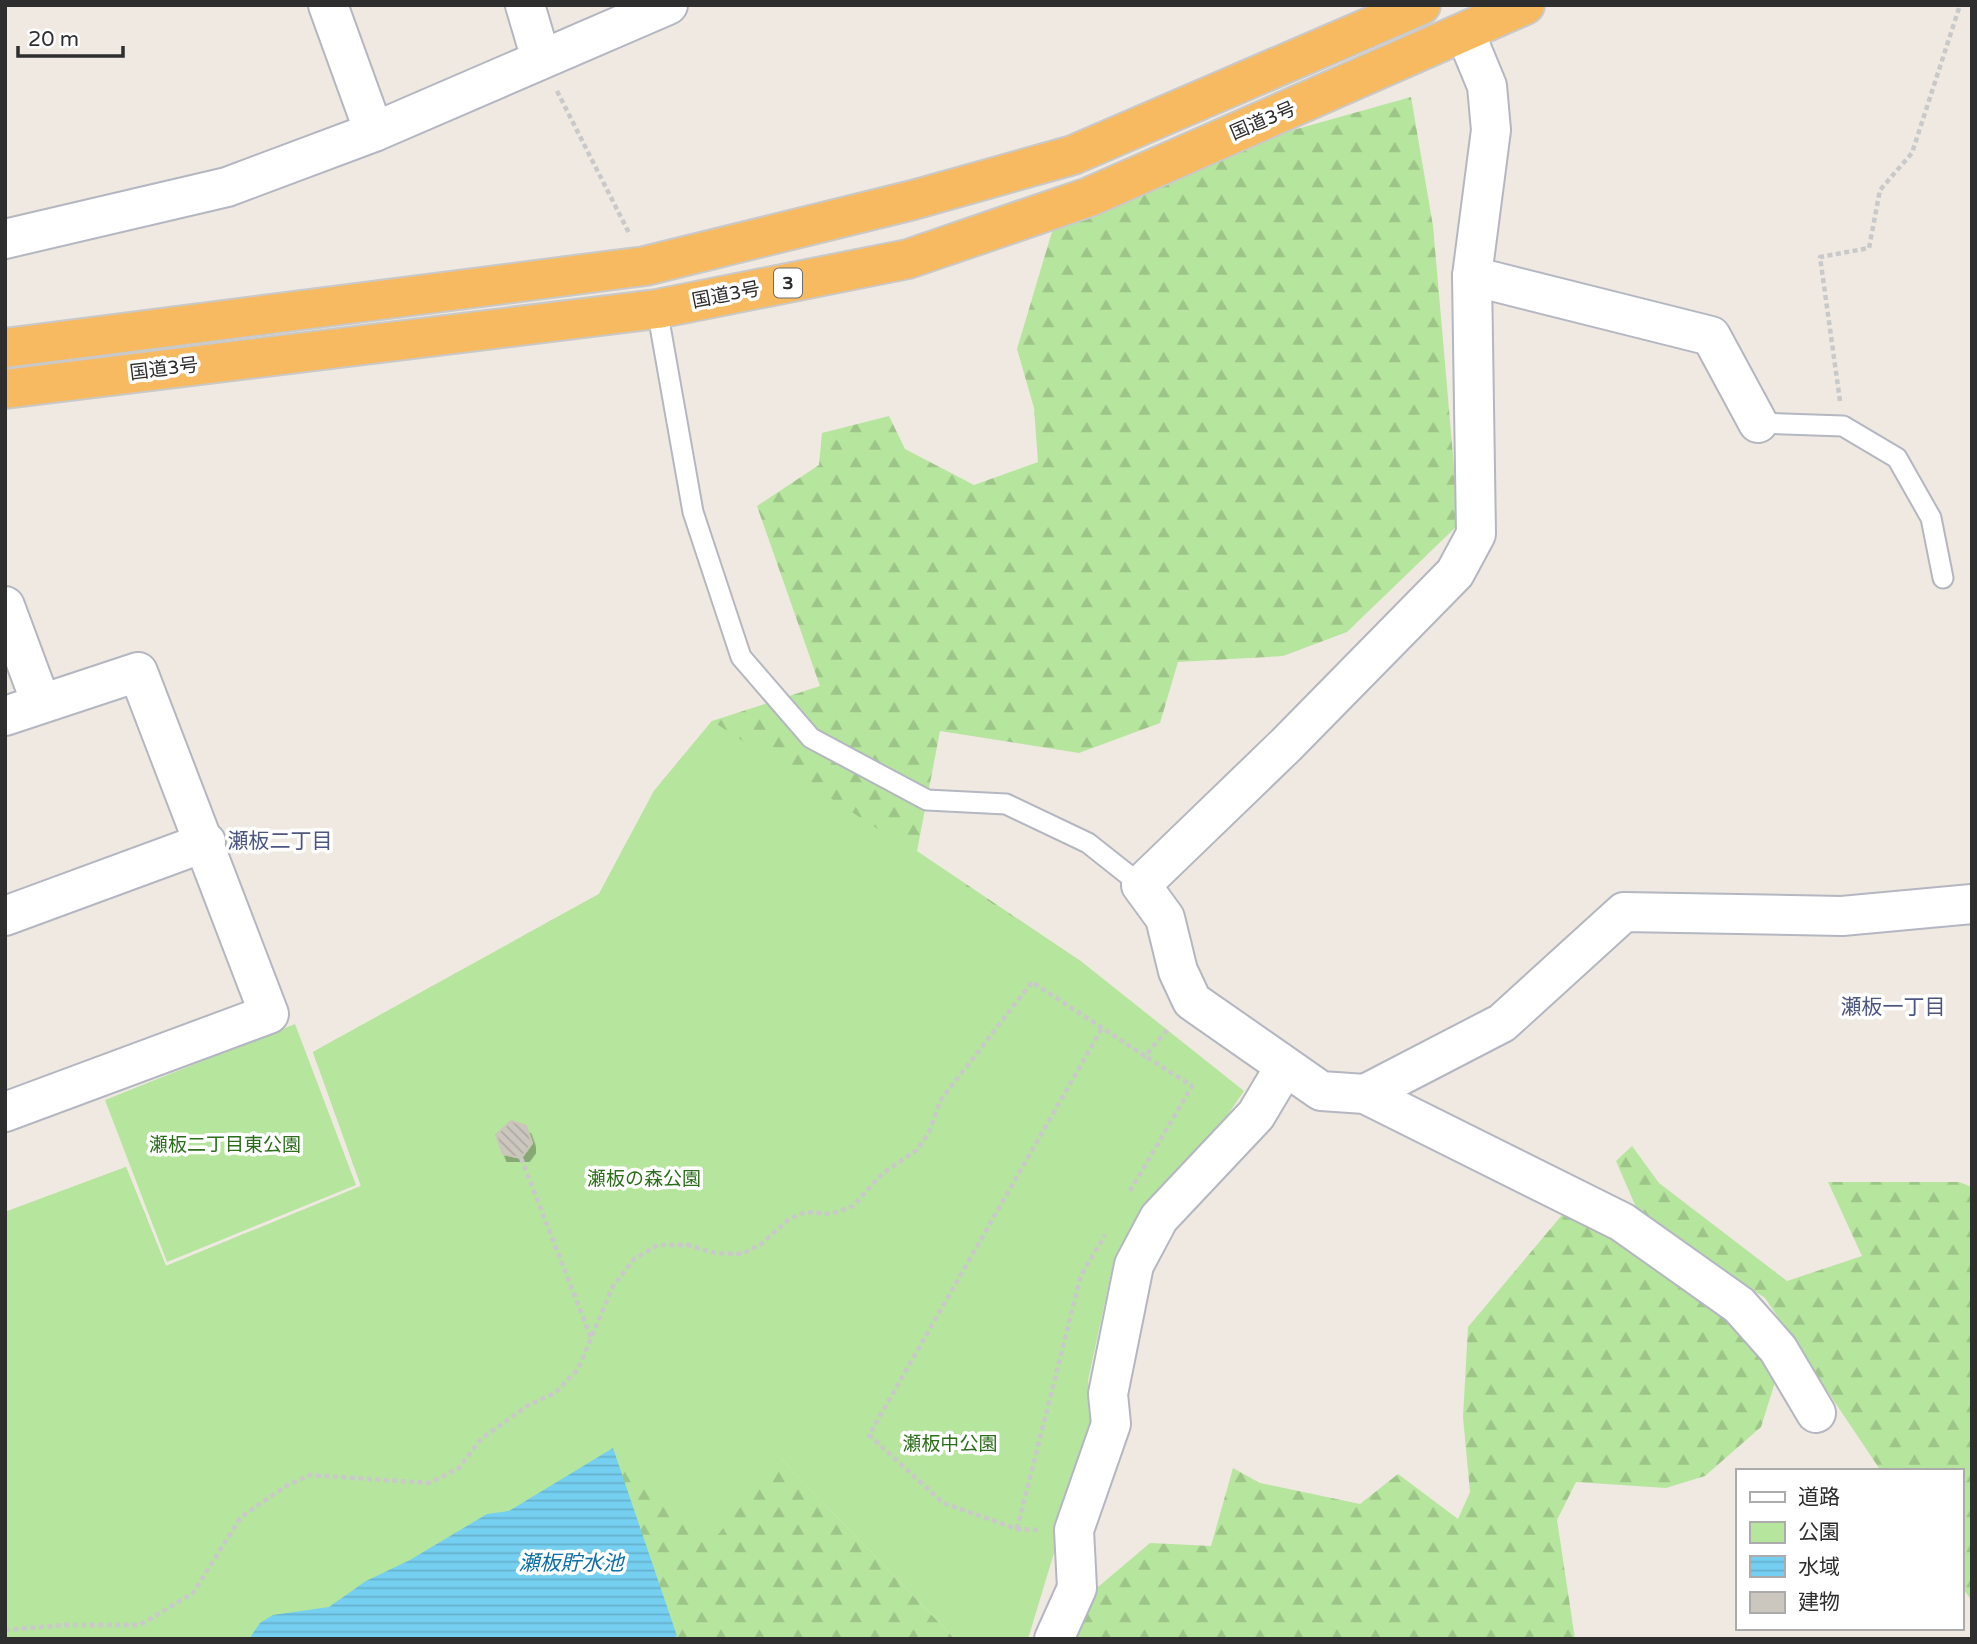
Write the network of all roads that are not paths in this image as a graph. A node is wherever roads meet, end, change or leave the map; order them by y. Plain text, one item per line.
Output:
1 (328, 5) edge
2 (525, 5) edge
3 (668, 5) edge
4 (1421, 5) edge
5 (1525, 5) edge
6 (1465, 33) junction
7 (541, 59) junction
8 (374, 132) junction
9 (5, 239) edge
10 (1472, 276) junction
11 (657, 309) junction
12 (5, 348) edge
13 (5, 389) edge
14 (1758, 423) joint
15 (1943, 578) dead end
16 (5, 606) edge
17 (41, 703) junction
18 (5, 716) edge
19 (206, 842) junction
20 (1141, 884) junction
21 (1972, 904) edge
22 (5, 916) edge
23 (1284, 1068) junction
24 (1365, 1094) junction
25 (5, 1112) edge
26 (1816, 1413) dead end
27 (1054, 1639) edge

1 - 8 street
2 - 7 street
3 - 7 street
4 - 12 highway
5 - 6 highway, 国道3号 / 3
6 - 10 street
6 - 11 highway, 国道3号 / 3
7 - 8 street
8 - 9 street
10 - 14 street
10 - 20 street
11 - 13 highway, 国道3号 / 3
11 - 20 lane
14 - 15 lane
16 - 17 street
17 - 18 street
17 - 19 street
19 - 22 street
19 - 25 street
20 - 23 street
21 - 24 street
23 - 24 street
23 - 27 street
24 - 26 street

